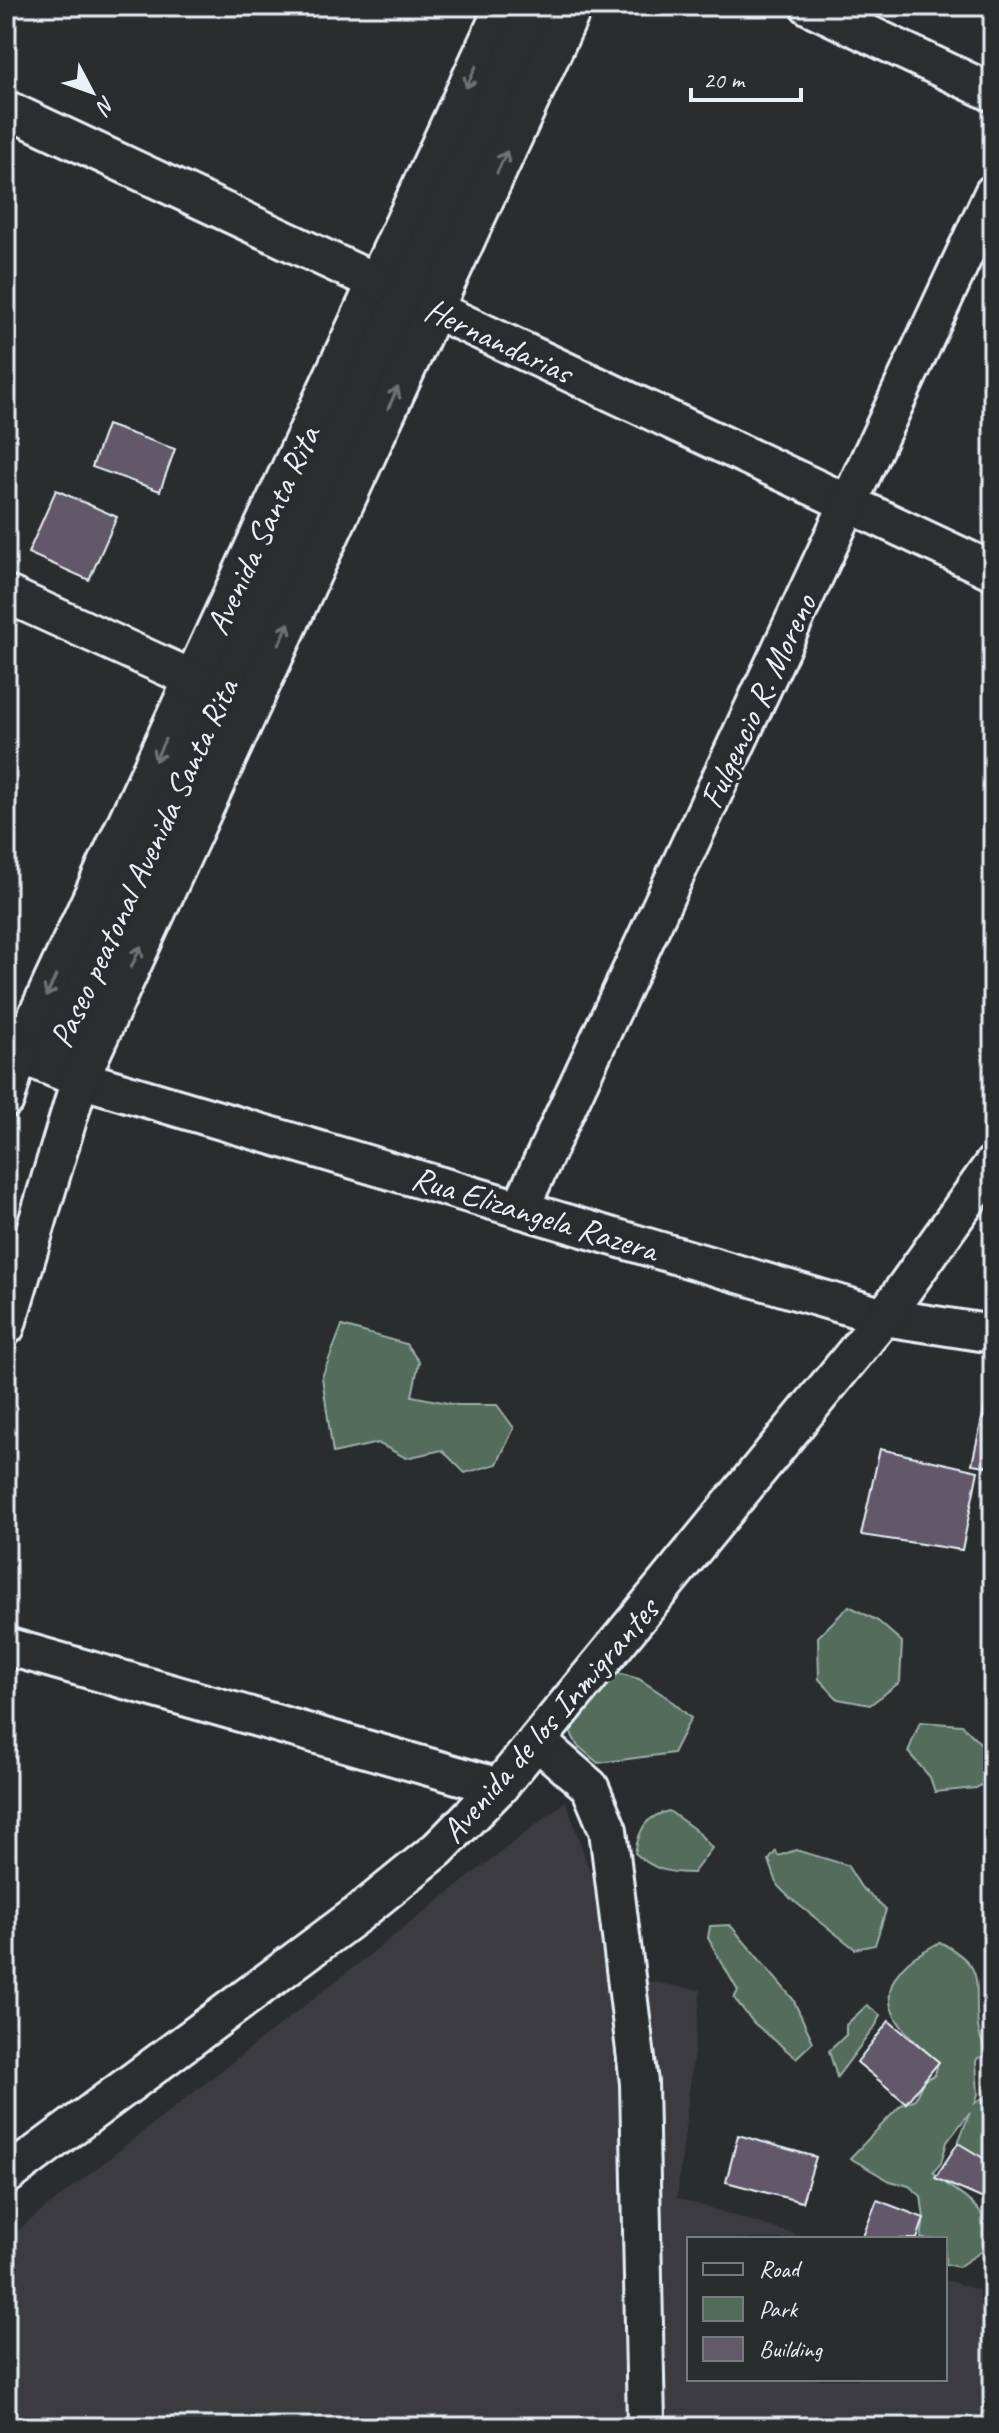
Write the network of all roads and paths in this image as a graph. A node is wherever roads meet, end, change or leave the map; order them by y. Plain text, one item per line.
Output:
1 (504, 6) edge
2 (537, 6) edge
3 (574, 6) edge
4 (809, 6) edge
5 (993, 93) edge
6 (6, 109) edge
7 (993, 193) edge
8 (405, 296) junction
9 (848, 504) junction
10 (993, 571) edge
11 (6, 594) edge
12 (223, 692) junction
13 (34, 1059) junction
14 (80, 1079) junction
15 (6, 1099) edge
16 (993, 1164) edge
17 (520, 1209) junction
18 (884, 1317) junction
19 (6, 1327) edge
20 (993, 1334) edge
21 (6, 1646) edge
22 (537, 1741) junction
23 (499, 1787) junction
24 (6, 2176) edge
25 (646, 2424) dead end

1 -> 8 street, Avenida Santa Rita
2 - 8 street
8 -> 3 street, Avenida Santa Rita
4 - 5 street
6 - 8 street, Hernandarias
7 - 9 street, Fulgencio R. Moreno
8 - 9 street, Hernandarias
8 - 12 street, Avenida Santa Rita
12 -> 8 street, Avenida Santa Rita
9 - 10 street, Hernandarias
9 - 17 street, Fulgencio R. Moreno
11 - 12 street
12 - 13 street, Avenida Santa Rita
14 -> 12 street
13 - 14 street
13 - 15 street, Avenida Santa Rita
14 - 17 street, Rua Elizangela Razera
14 - 19 street
16 - 18 street, Avenida de los Inmigrantes
17 - 18 street, Rua Elizangela Razera
18 - 20 street, Rua Elizangela Razera
18 - 22 street, Avenida de los Inmigrantes
21 - 23 street
22 - 23 street, Avenida de los Inmigrantes
22 - 25 street
23 - 24 street, Avenida de los Inmigrantes

